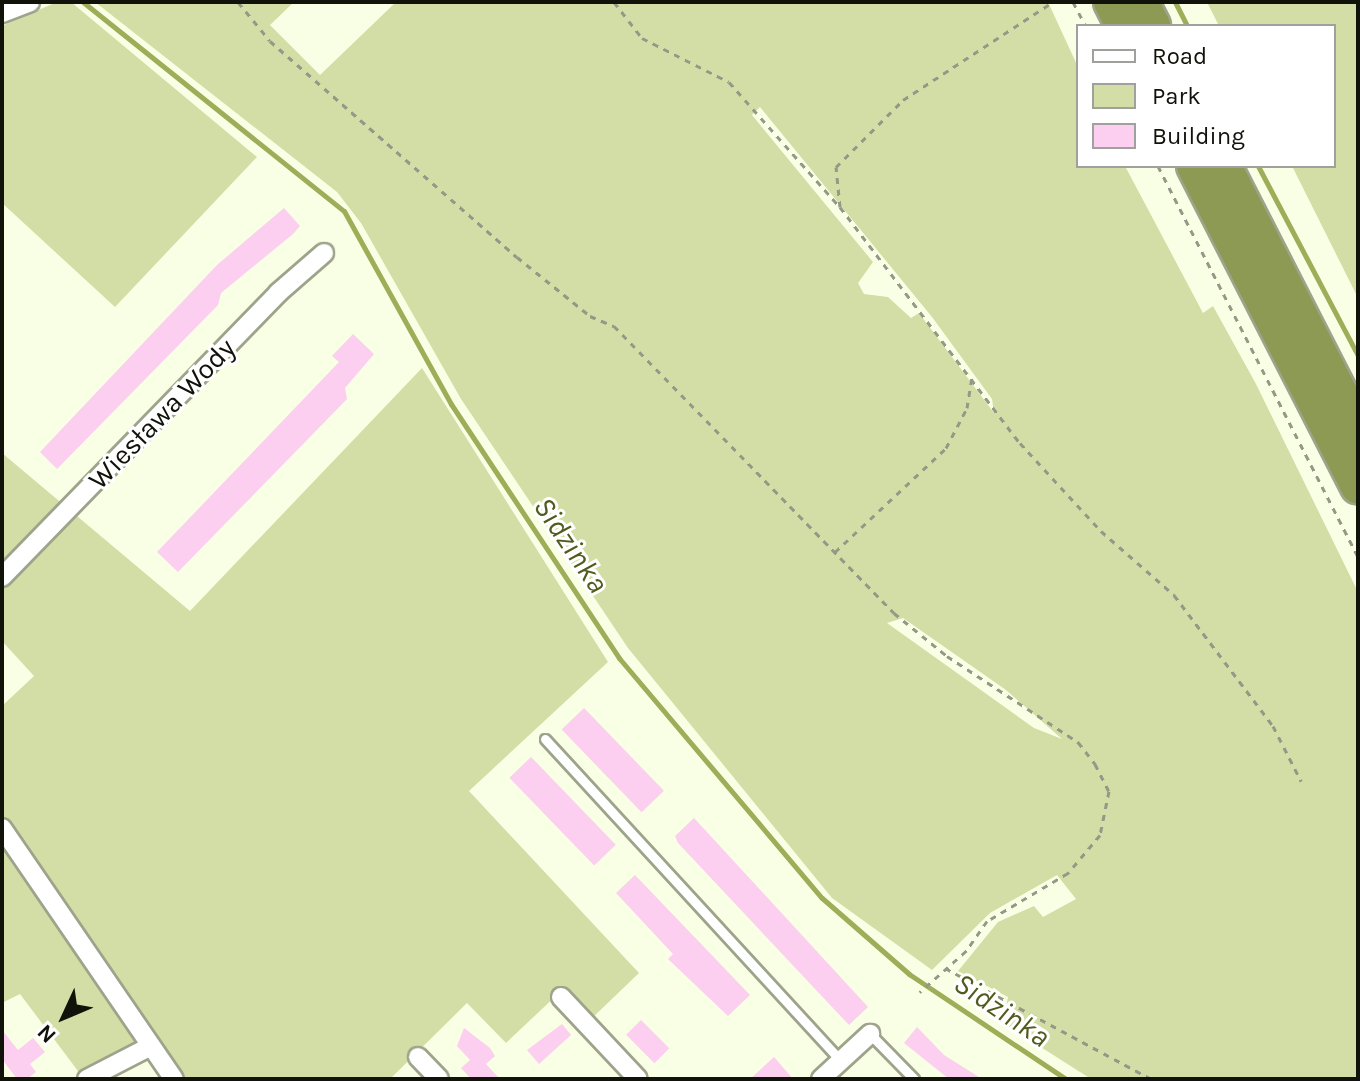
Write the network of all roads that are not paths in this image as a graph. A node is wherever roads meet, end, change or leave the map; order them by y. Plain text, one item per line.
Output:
1 (30, 2) edge
2 (1111, 2) edge
3 (1141, 2) edge
4 (2, 13) edge
5 (1122, 24) edge
6 (1152, 24) edge
7 (1195, 168) edge
8 (1225, 168) edge
9 (324, 253) dead end
10 (1358, 428) edge
11 (1358, 487) edge
12 (2, 577) edge
13 (545, 739) dead end
14 (2, 828) edge
15 (561, 997) dead end
16 (870, 1034) joint
17 (151, 1046) junction
18 (418, 1057) dead end
19 (833, 1072) edge
20 (87, 1079) edge
21 (174, 1079) edge
22 (439, 1079) edge
23 (638, 1079) edge
24 (914, 1079) edge

1 - 4 street
2 - 5 highway
3 - 6 highway
7 - 11 highway
8 - 10 highway
9 - 12 street, Wiesława Wody
13 - 19 lane
14 - 17 street
15 - 23 street
16 - 19 street
16 - 24 lane
17 - 20 street
17 - 21 street
18 - 22 street

